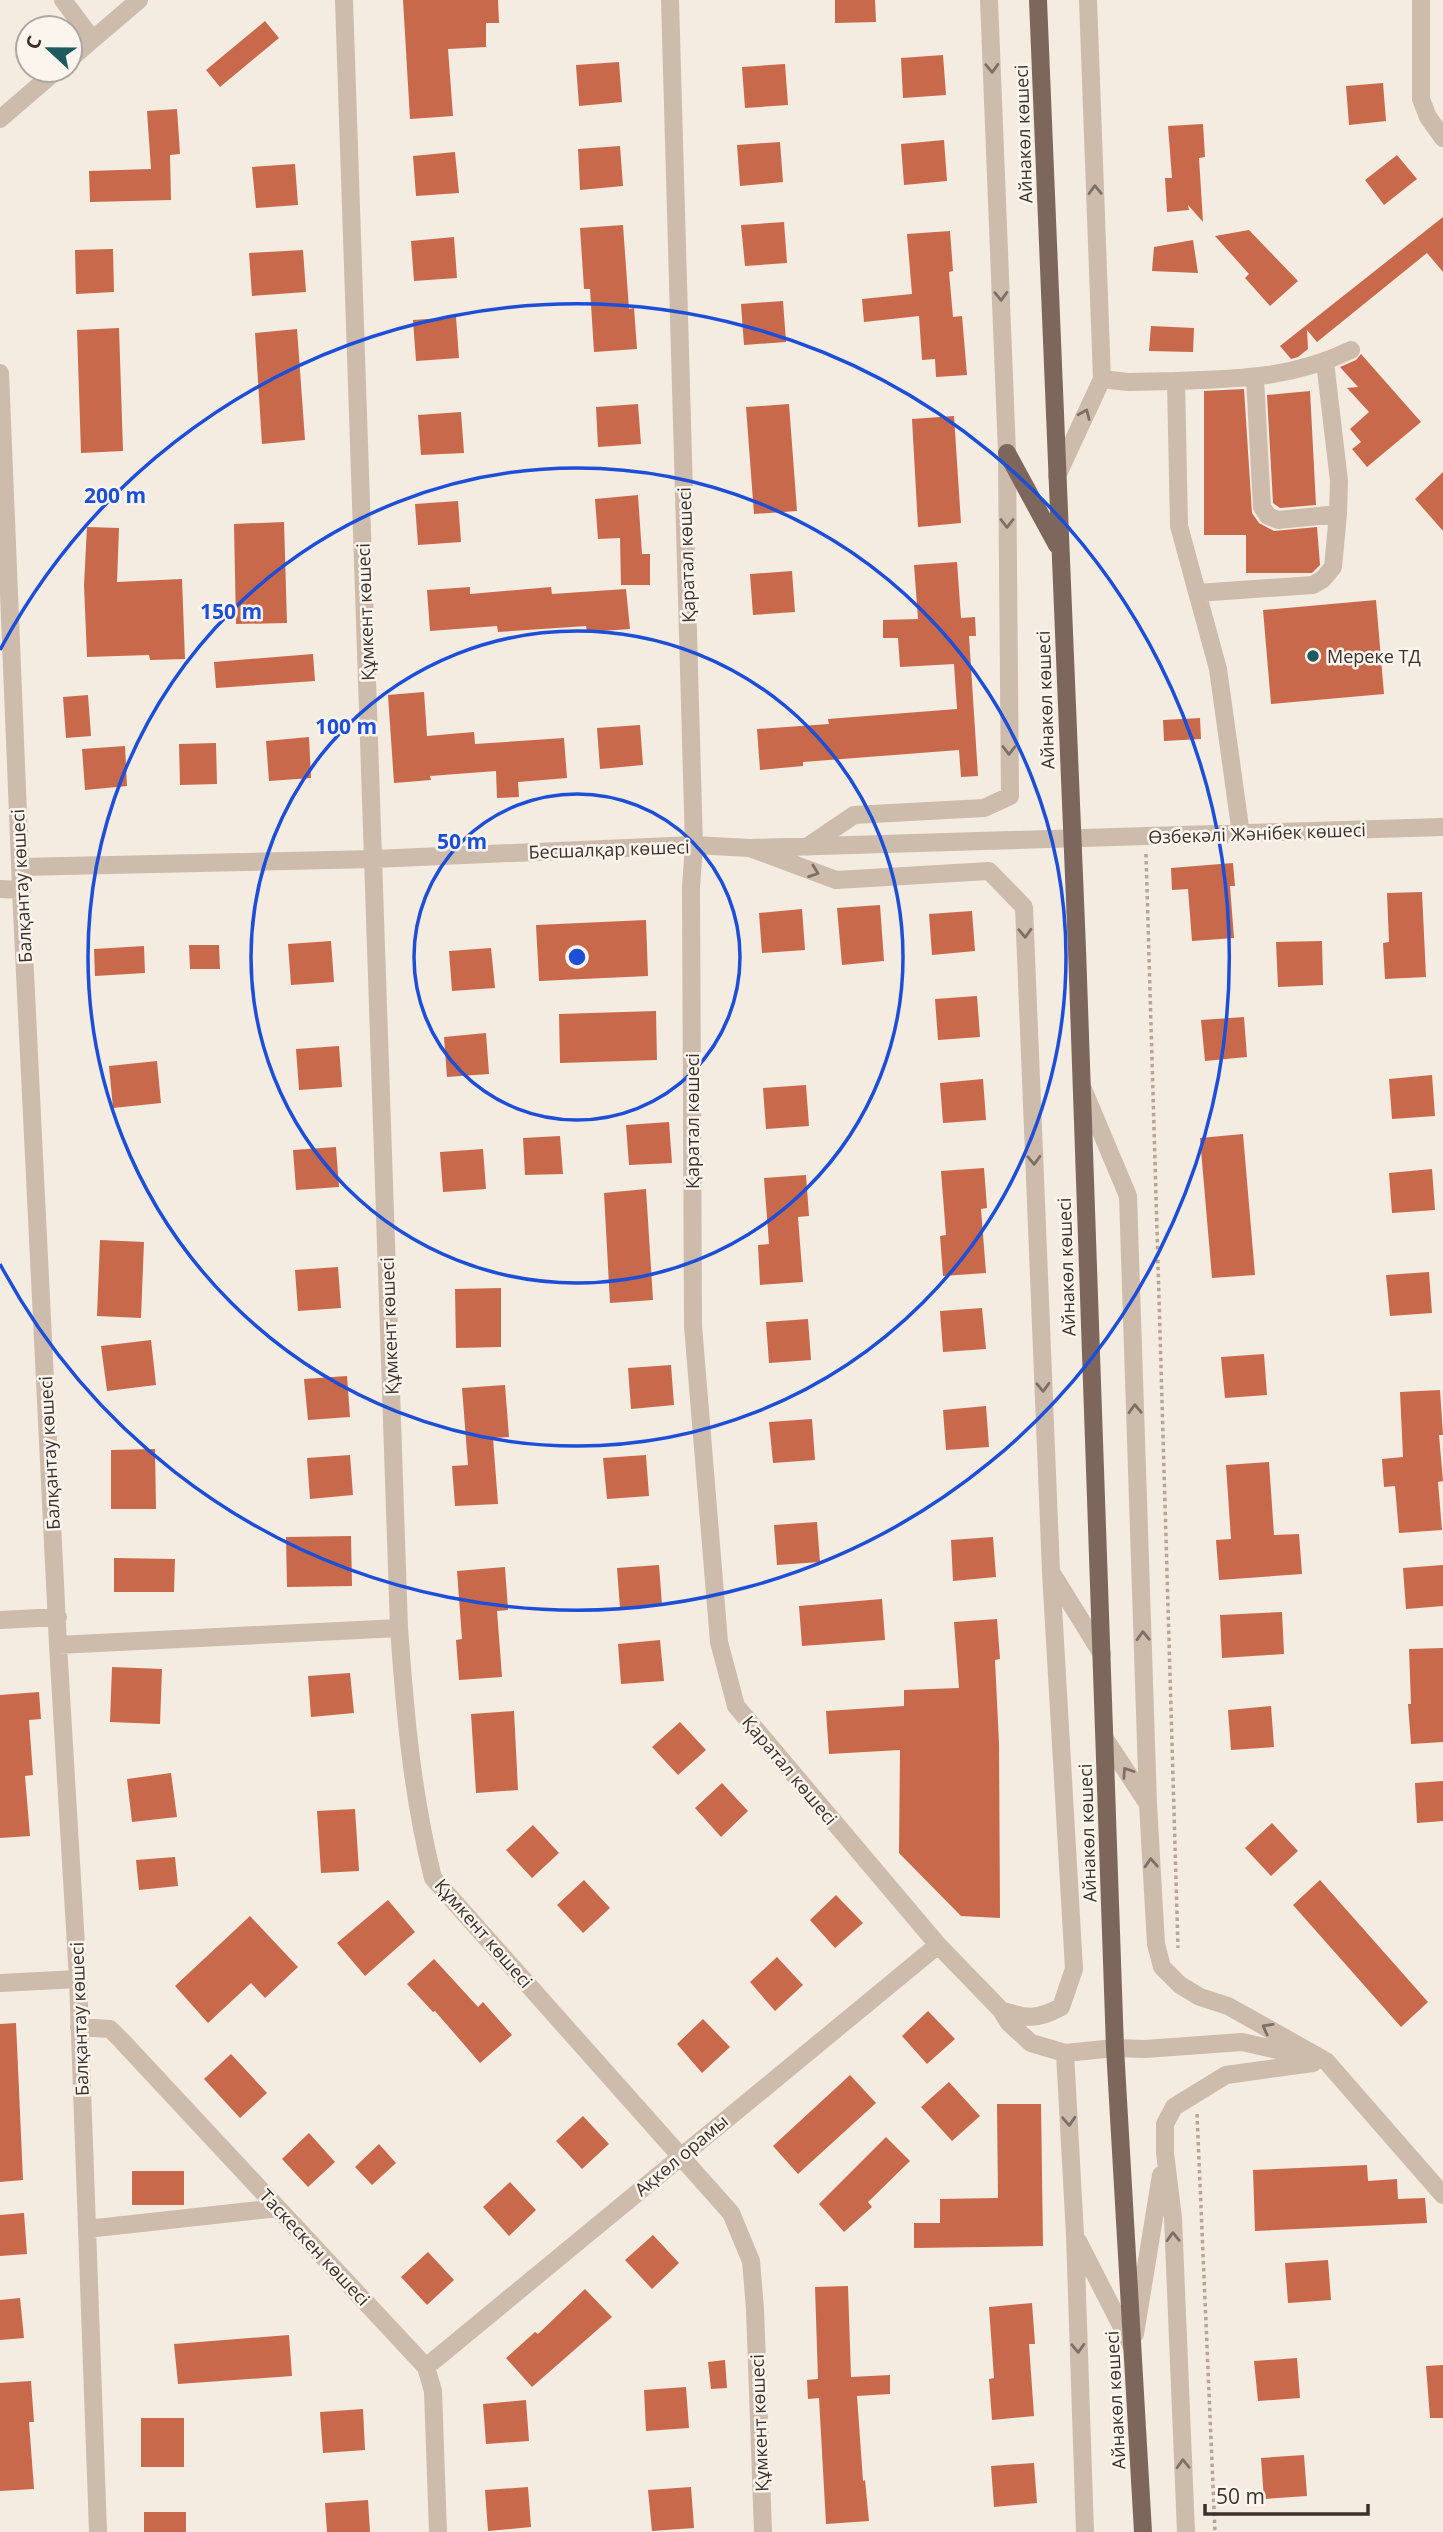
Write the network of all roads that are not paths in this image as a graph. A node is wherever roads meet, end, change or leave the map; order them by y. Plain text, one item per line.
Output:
1 (63, 0) edge
2 (139, 0) edge
3 (344, 0) edge
4 (670, 0) edge
5 (989, 0) edge
6 (1038, 0) edge
7 (1088, 0) edge
8 (1421, 0) edge
9 (92, 39) junction
10 (84, 46) edge
11 (41, 84) edge
12 (0, 119) edge
13 (1443, 138) edge
14 (1351, 350) dead end
15 (1325, 362) junction
16 (0, 373) edge
17 (1102, 379) junction
18 (1255, 379) junction
19 (1176, 382) junction
20 (1007, 453) junction
21 (1057, 476) junction
22 (1338, 514) junction
23 (1060, 551) junction
24 (1197, 593) junction
25 (1443, 827) edge
26 (1241, 834) junction
27 (1071, 839) junction
28 (694, 845) junction
29 (807, 847) junction
30 (750, 849) junction
31 (374, 859) junction
32 (20, 867) junction
33 (0, 889) edge
34 (22, 890) junction
35 (1081, 1084) junction
36 (1051, 1572) junction
37 (58, 1617) junction
38 (0, 1620) edge
39 (399, 1628) junction
40 (58, 1646) junction
41 (1102, 1654) junction
42 (1105, 1739) junction
43 (1148, 1804) junction
44 (938, 1945) junction
45 (78, 1979) junction
46 (0, 1983) edge
47 (1001, 2010) junction
48 (79, 2027) junction
49 (1115, 2048) junction
50 (1065, 2053) junction
51 (1326, 2061) junction
52 (1165, 2153) junction
53 (681, 2155) junction
54 (1443, 2195) edge
55 (278, 2208) junction
56 (87, 2229) junction
57 (1074, 2235) junction
58 (1133, 2348) junction
59 (426, 2367) junction
60 (98, 2532) edge
61 (438, 2532) edge
62 (763, 2532) edge
63 (1085, 2532) edge
64 (1143, 2532) edge
65 (1186, 2532) edge

1 - 9 street
2 - 9 street
3 - 31 street, Құмкент көшесі
4 - 28 street, Қаратал көшесі
5 -> 20 street
6 - 21 main road, Айнакөл көшесі
17 -> 7 street
8 - 13 street
9 - 10 street
11 - 12 street
14 - 15 street
15 - 18 street
15 - 22 street
16 - 32 street, Балқантау көшесі
17 - 19 street
21 -> 17 street
18 - 19 street
18 - 22 street
19 - 24 street
20 - 23 main road
20 -> 29 street
21 - 23 main road, Айнакөл көшесі
22 - 24 street
23 - 27 main road, Айнакөл көшесі
24 - 26 street
25 - 26 street, Өзбекәлі Жәнібек көшесі
26 - 27 street, Өзбекәлі Жәнібек көшесі
27 - 29 street, Бесшалқар көшесі
27 - 35 main road, Айнакөл көшесі
28 - 30 street, Бесшалқар көшесі
28 - 31 street, Бесшалқар көшесі
28 - 44 street, Қаратал көшесі
29 - 30 street, Бесшалқар көшесі
30 -> 36 street
31 - 32 street, Бесшалқар көшесі
31 - 39 street, Құмкент көшесі
32 - 34 street, Балқантау көшесі
33 - 34 street
34 - 37 street, Балқантау көшесі
35 - 41 main road, Айнакөл көшесі
43 -> 35 street
36 - 41 street
36 - 47 street
37 - 38 street
37 - 40 street, Балқантау көшесі
39 - 40 street
39 - 53 street, Құмкент көшесі
40 - 45 street, Балқантау көшесі
41 - 42 main road, Айнакөл көшесі
43 -> 42 street
42 - 49 main road, Айнакөл көшесі
51 -> 43 street
44 - 47 street, Қаратал көшесі
44 - 53 street, Ақкөл орамы
45 - 46 street
45 - 48 street, Балқантау көшесі
47 - 50 street, Қаратал көшесі
48 - 55 street, Таскескен көшесі
48 - 56 street, Балқантау көшесі
49 - 50 street, Қаратал көшесі
49 - 51 street, Қаратал көшесі
49 - 58 main road, Айнакөл көшесі
50 -> 57 street
51 - 52 street
51 - 54 street
52 - 58 street
65 -> 52 street
53 - 59 street, Ақкөл орамы
53 - 62 street, Құмкент көшесі
55 - 56 street
55 - 59 street, Таскескен көшесі
56 - 60 street, Балқантау көшесі
57 - 58 street
57 -> 63 street
58 - 64 main road, Айнакөл көшесі
59 - 61 street

